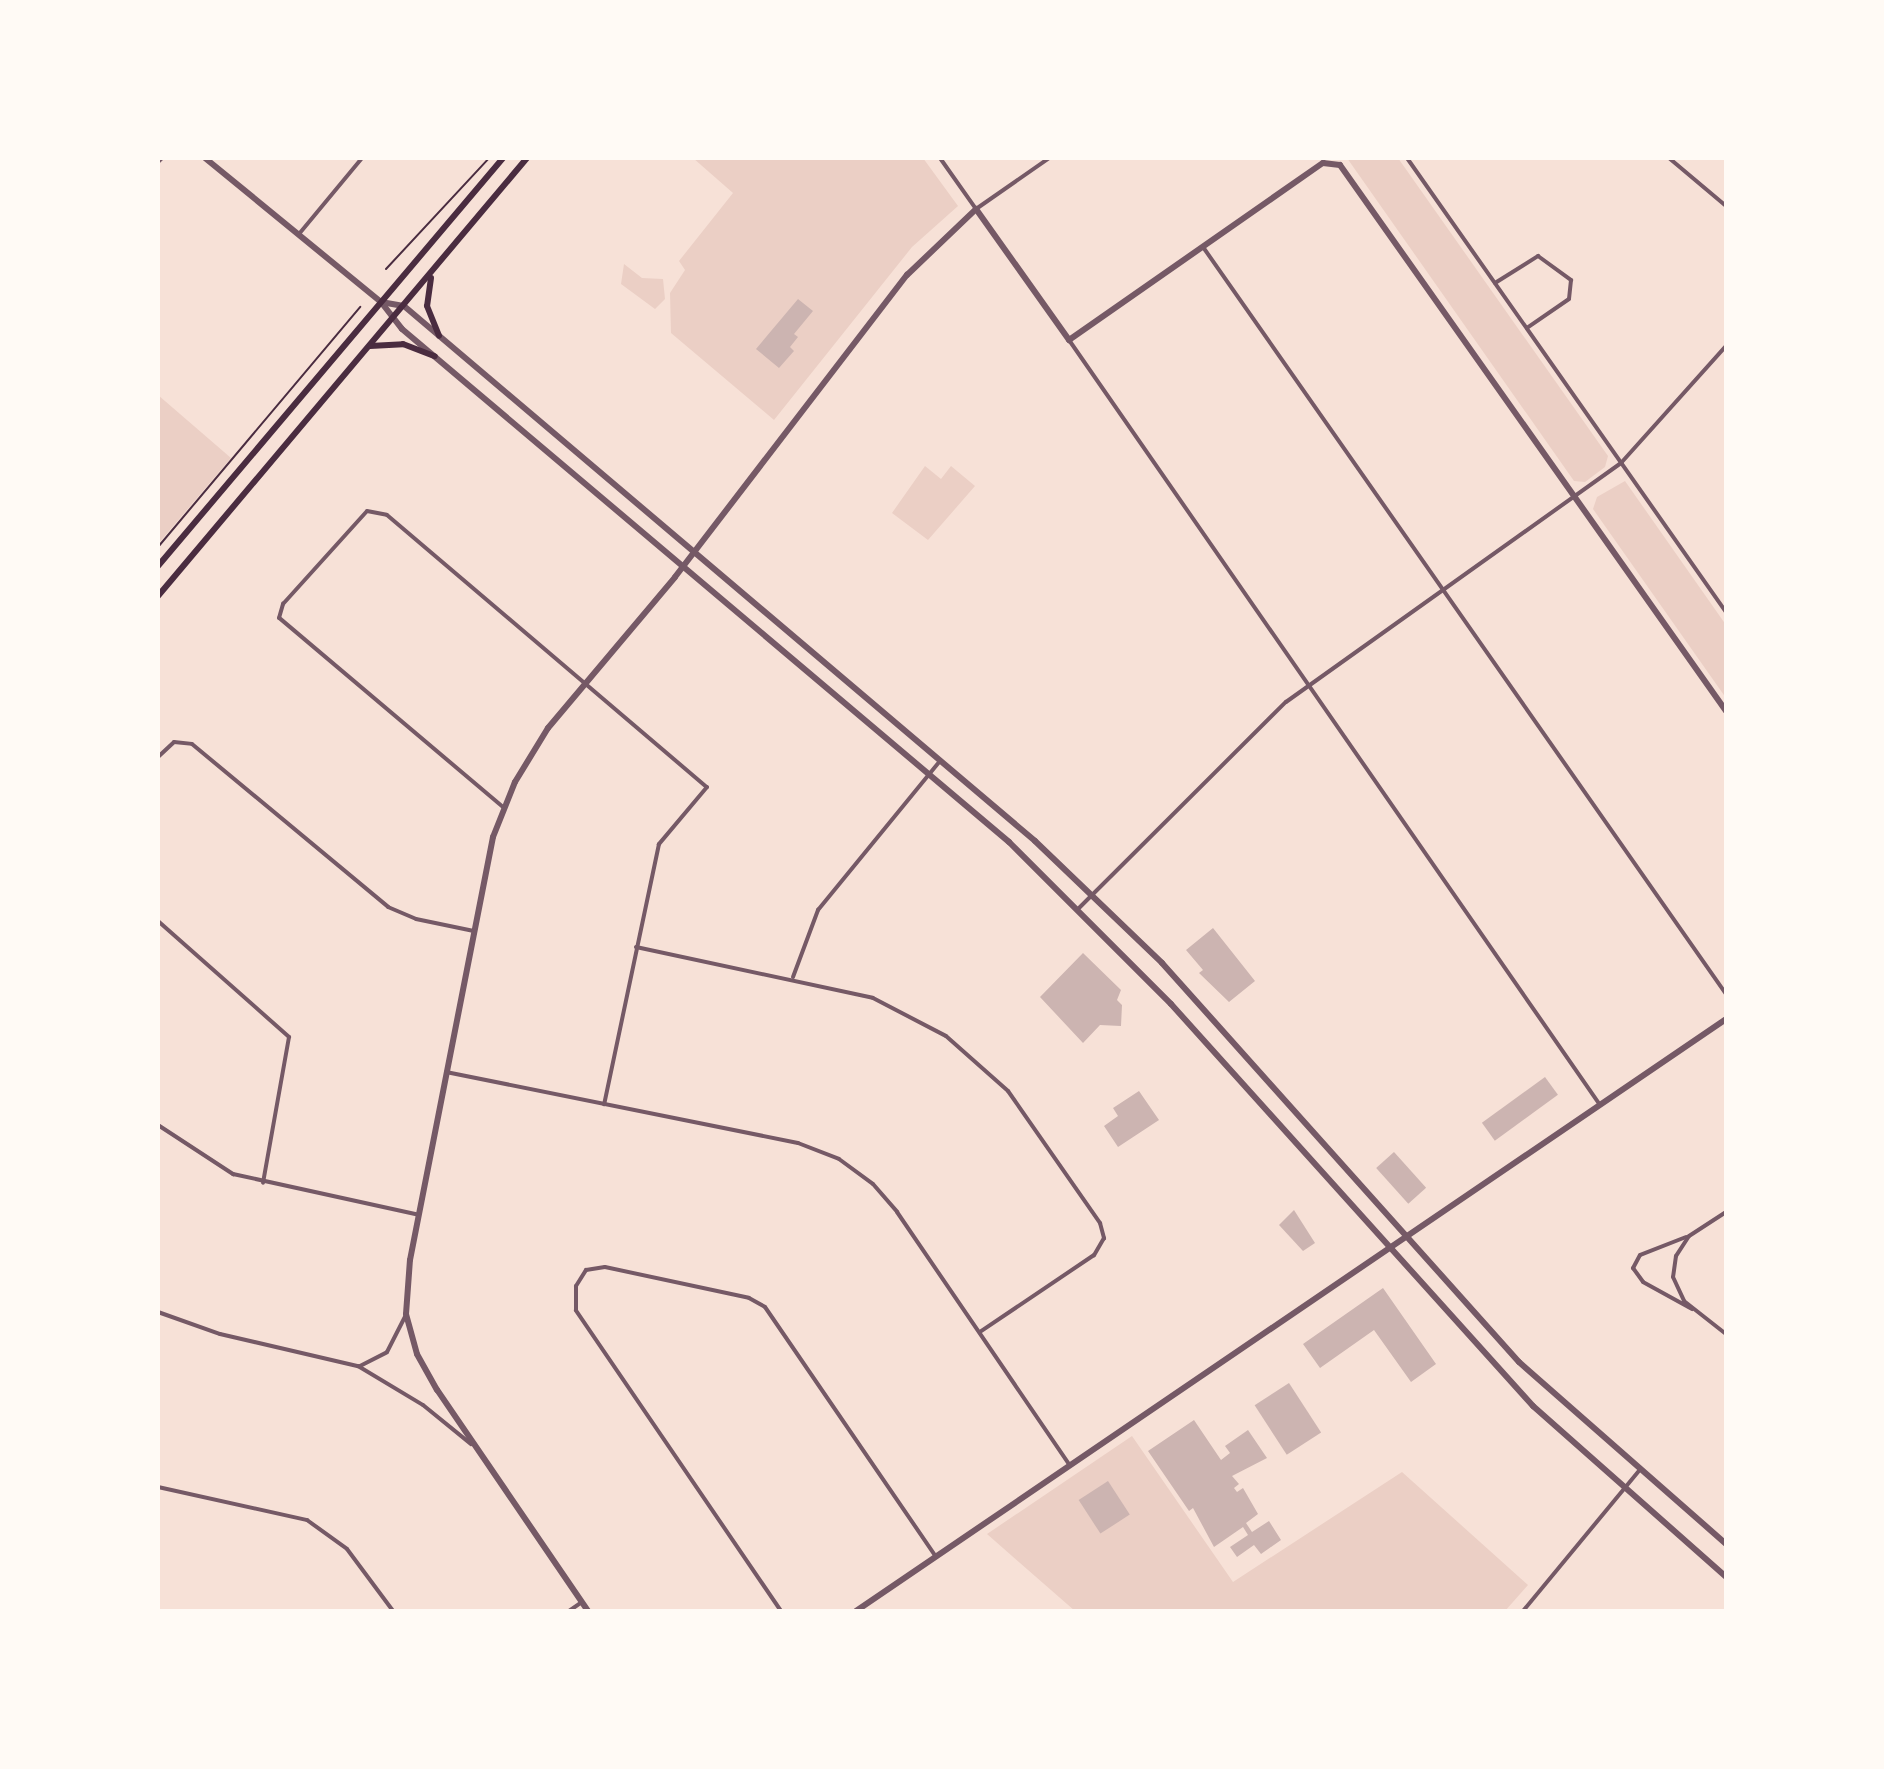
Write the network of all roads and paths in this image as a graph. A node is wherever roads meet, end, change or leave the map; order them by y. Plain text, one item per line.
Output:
1 (205, 158) edge
2 (362, 158) edge
3 (489, 158) edge
4 (503, 158) edge
5 (527, 158) edge
6 (940, 158) edge
7 (1049, 158) edge
8 (1407, 158) edge
9 (1669, 158) edge
10 (1726, 206) edge
11 (976, 209) junction
12 (299, 234) junction
13 (1203, 247) junction
14 (386, 269) dead end
15 (432, 274) junction
16 (1495, 283) junction
17 (381, 302) junction
18 (404, 306) junction
19 (360, 307) dead end
20 (392, 320) junction
21 (1527, 328) junction
22 (439, 336) junction
23 (1069, 340) junction
24 (370, 346) junction
25 (1726, 346) edge
26 (435, 356) junction
27 (1621, 463) junction
28 (1576, 497) junction
29 (158, 547) edge
30 (693, 551) junction
31 (158, 566) edge
32 (683, 566) junction
33 (1443, 590) junction
34 (158, 596) edge
35 (1726, 601) edge
36 (1722, 606) junction
37 (1726, 612) edge
38 (586, 683) junction
39 (1309, 684) junction
40 (1726, 711) edge
41 (158, 757) edge
42 (942, 759) junction
43 (930, 774) junction
44 (503, 807) junction
45 (1093, 894) junction
46 (1079, 908) junction
47 (158, 921) edge
48 (474, 931) junction
49 (636, 947) junction
50 (793, 977) junction
51 (1726, 994) edge
52 (1726, 1019) edge
53 (446, 1072) junction
54 (604, 1104) junction
55 (1600, 1105) junction
56 (158, 1125) edge
57 (263, 1183) junction
58 (1726, 1212) edge
59 (419, 1215) junction
60 (1689, 1236) junction
61 (1406, 1237) junction
62 (1387, 1250) junction
63 (158, 1312) edge
64 (1698, 1312) junction
65 (406, 1314) junction
66 (980, 1332) junction
67 (1726, 1334) edge
68 (358, 1366) junction
69 (478, 1450) junction
70 (1070, 1466) junction
71 (1639, 1471) junction
72 (158, 1487) edge
73 (1623, 1491) junction
74 (1726, 1544) edge
75 (936, 1557) junction
76 (1726, 1577) edge
77 (582, 1602) junction
78 (393, 1611) edge
79 (569, 1611) edge
80 (588, 1611) edge
81 (781, 1611) edge
82 (856, 1611) edge
83 (1523, 1611) edge

1 - 12 street
2 - 12 street
3 - 14 path
4 - 17 main road
5 - 15 main road
6 - 11 street
7 - 11 street
8 - 16 street
9 - 10 street
11 - 23 street
11 - 30 street
12 - 17 street
13 - 23 street
13 - 28 street
13 - 33 street
15 - 18 main road
15 - 22 main road
16 - 21 street
16 - 21 street
17 - 18 street
17 - 20 street
17 - 31 main road
18 - 20 main road
18 - 22 street
19 - 29 path
20 - 24 main road
20 - 26 street
21 - 27 street
22 - 30 street
23 - 39 street
24 - 26 main road
24 - 34 main road
25 - 27 street
26 - 32 street
27 - 28 street
27 - 36 street
28 - 33 street
28 - 40 street
30 - 32 street
30 - 42 street
32 - 38 street
32 - 43 street
33 - 39 street
33 - 51 street
35 - 36 street
36 - 37 street
38 - 44 street
38 - 44 street
38 - 49 street
39 - 45 street
39 - 55 street
41 - 48 street
42 - 43 street
42 - 45 street
43 - 46 street
43 - 50 street
44 - 48 street
45 - 46 street
45 - 61 street
46 - 62 street
47 - 57 street
48 - 53 street
49 - 50 street
49 - 54 street
50 - 66 street
52 - 55 street
53 - 54 street
53 - 59 street
54 - 66 street
55 - 61 street
56 - 57 street
57 - 59 street
58 - 60 street
59 - 65 street
60 - 64 street
60 - 64 street
61 - 62 street
61 - 71 street
62 - 70 street
62 - 73 street
63 - 68 street
64 - 67 street
65 - 68 street
65 - 69 street
66 - 70 street
68 - 69 street
69 - 77 street
70 - 75 street
71 - 73 street
71 - 74 street
72 - 78 street
73 - 76 street
73 - 83 street
75 - 81 street
75 - 82 street
77 - 79 street
77 - 80 street

